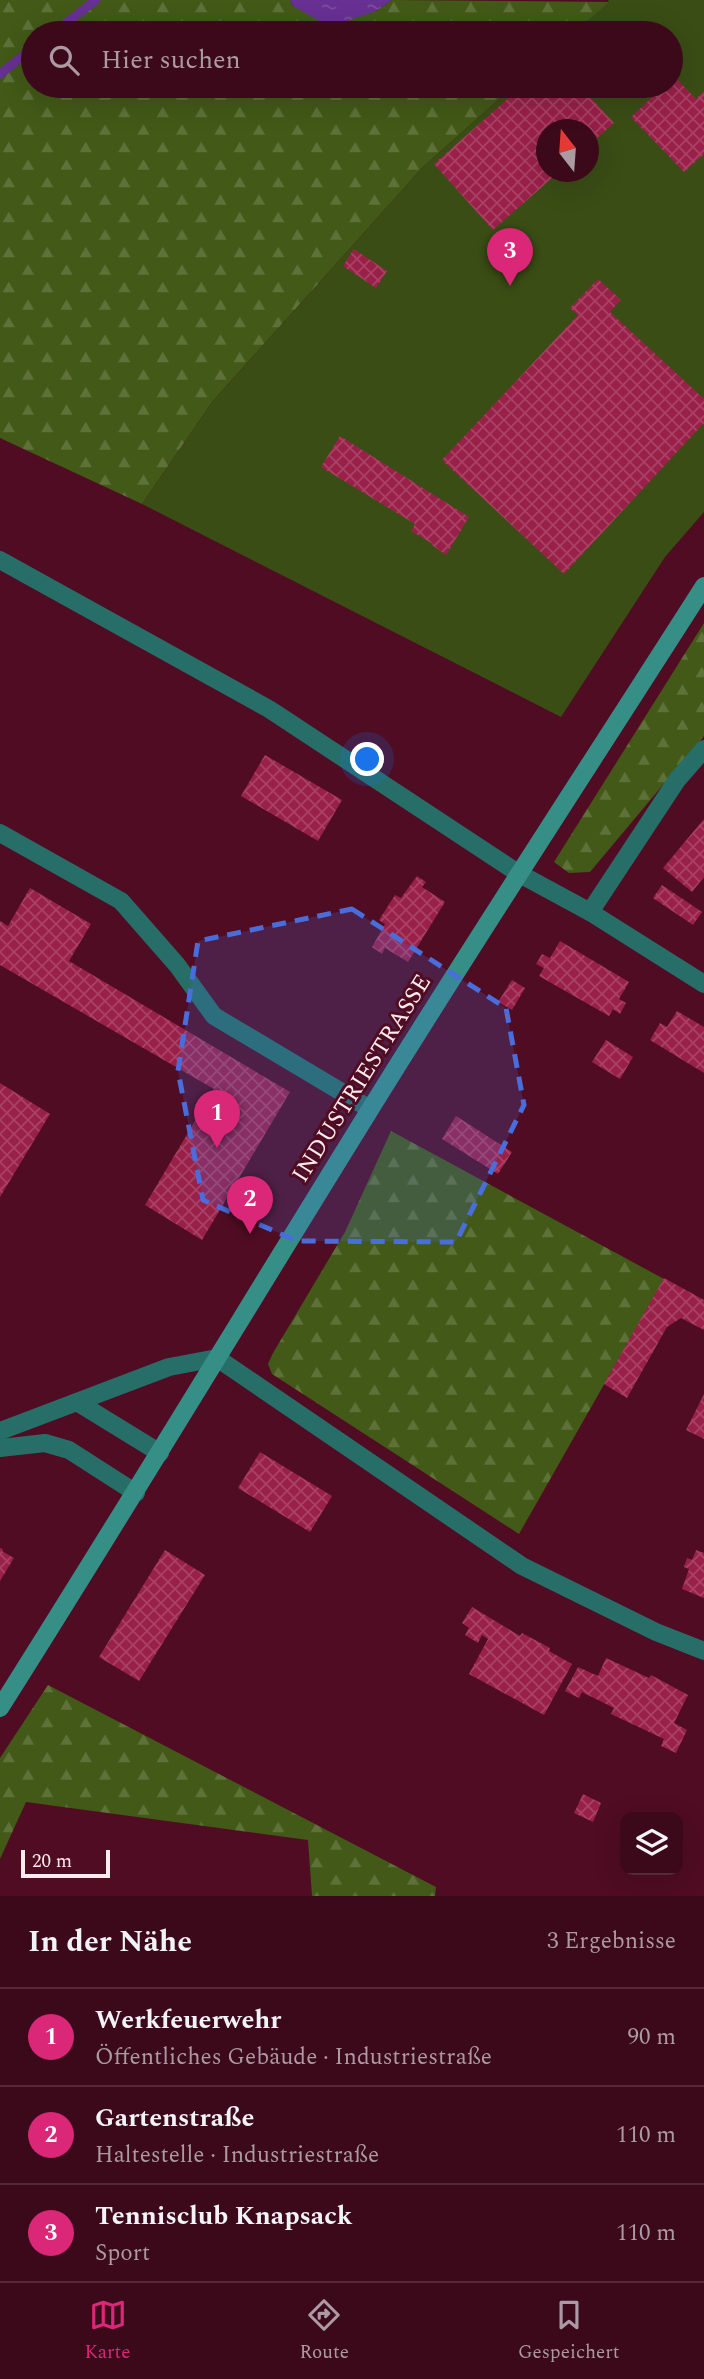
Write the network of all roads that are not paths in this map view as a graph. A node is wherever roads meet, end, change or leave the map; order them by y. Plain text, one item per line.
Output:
1 (0, 560) edge
2 (704, 586) edge
3 (704, 749) edge
4 (0, 833) edge
5 (518, 873) junction
6 (590, 912) junction
7 (704, 984) edge
8 (370, 1109) junction
9 (217, 1358) junction
10 (77, 1402) junction
11 (0, 1432) edge
12 (0, 1448) edge
13 (160, 1454) junction
14 (136, 1493) junction
15 (704, 1651) edge
16 (0, 1708) edge

1 - 5 street
2 - 5 main road, INDUSTRIESTRASSE
3 - 6 street
4 - 8 street
5 - 6 street
5 - 8 main road, INDUSTRIESTRASSE
6 - 7 street
8 - 9 main road, INDUSTRIESTRASSE
9 - 10 street
9 - 13 main road, INDUSTRIESTRASSE
9 - 15 street
10 - 11 street
10 - 13 street
12 - 14 street
13 - 14 main road, INDUSTRIESTRASSE
14 - 16 main road, INDUSTRIESTRASSE

